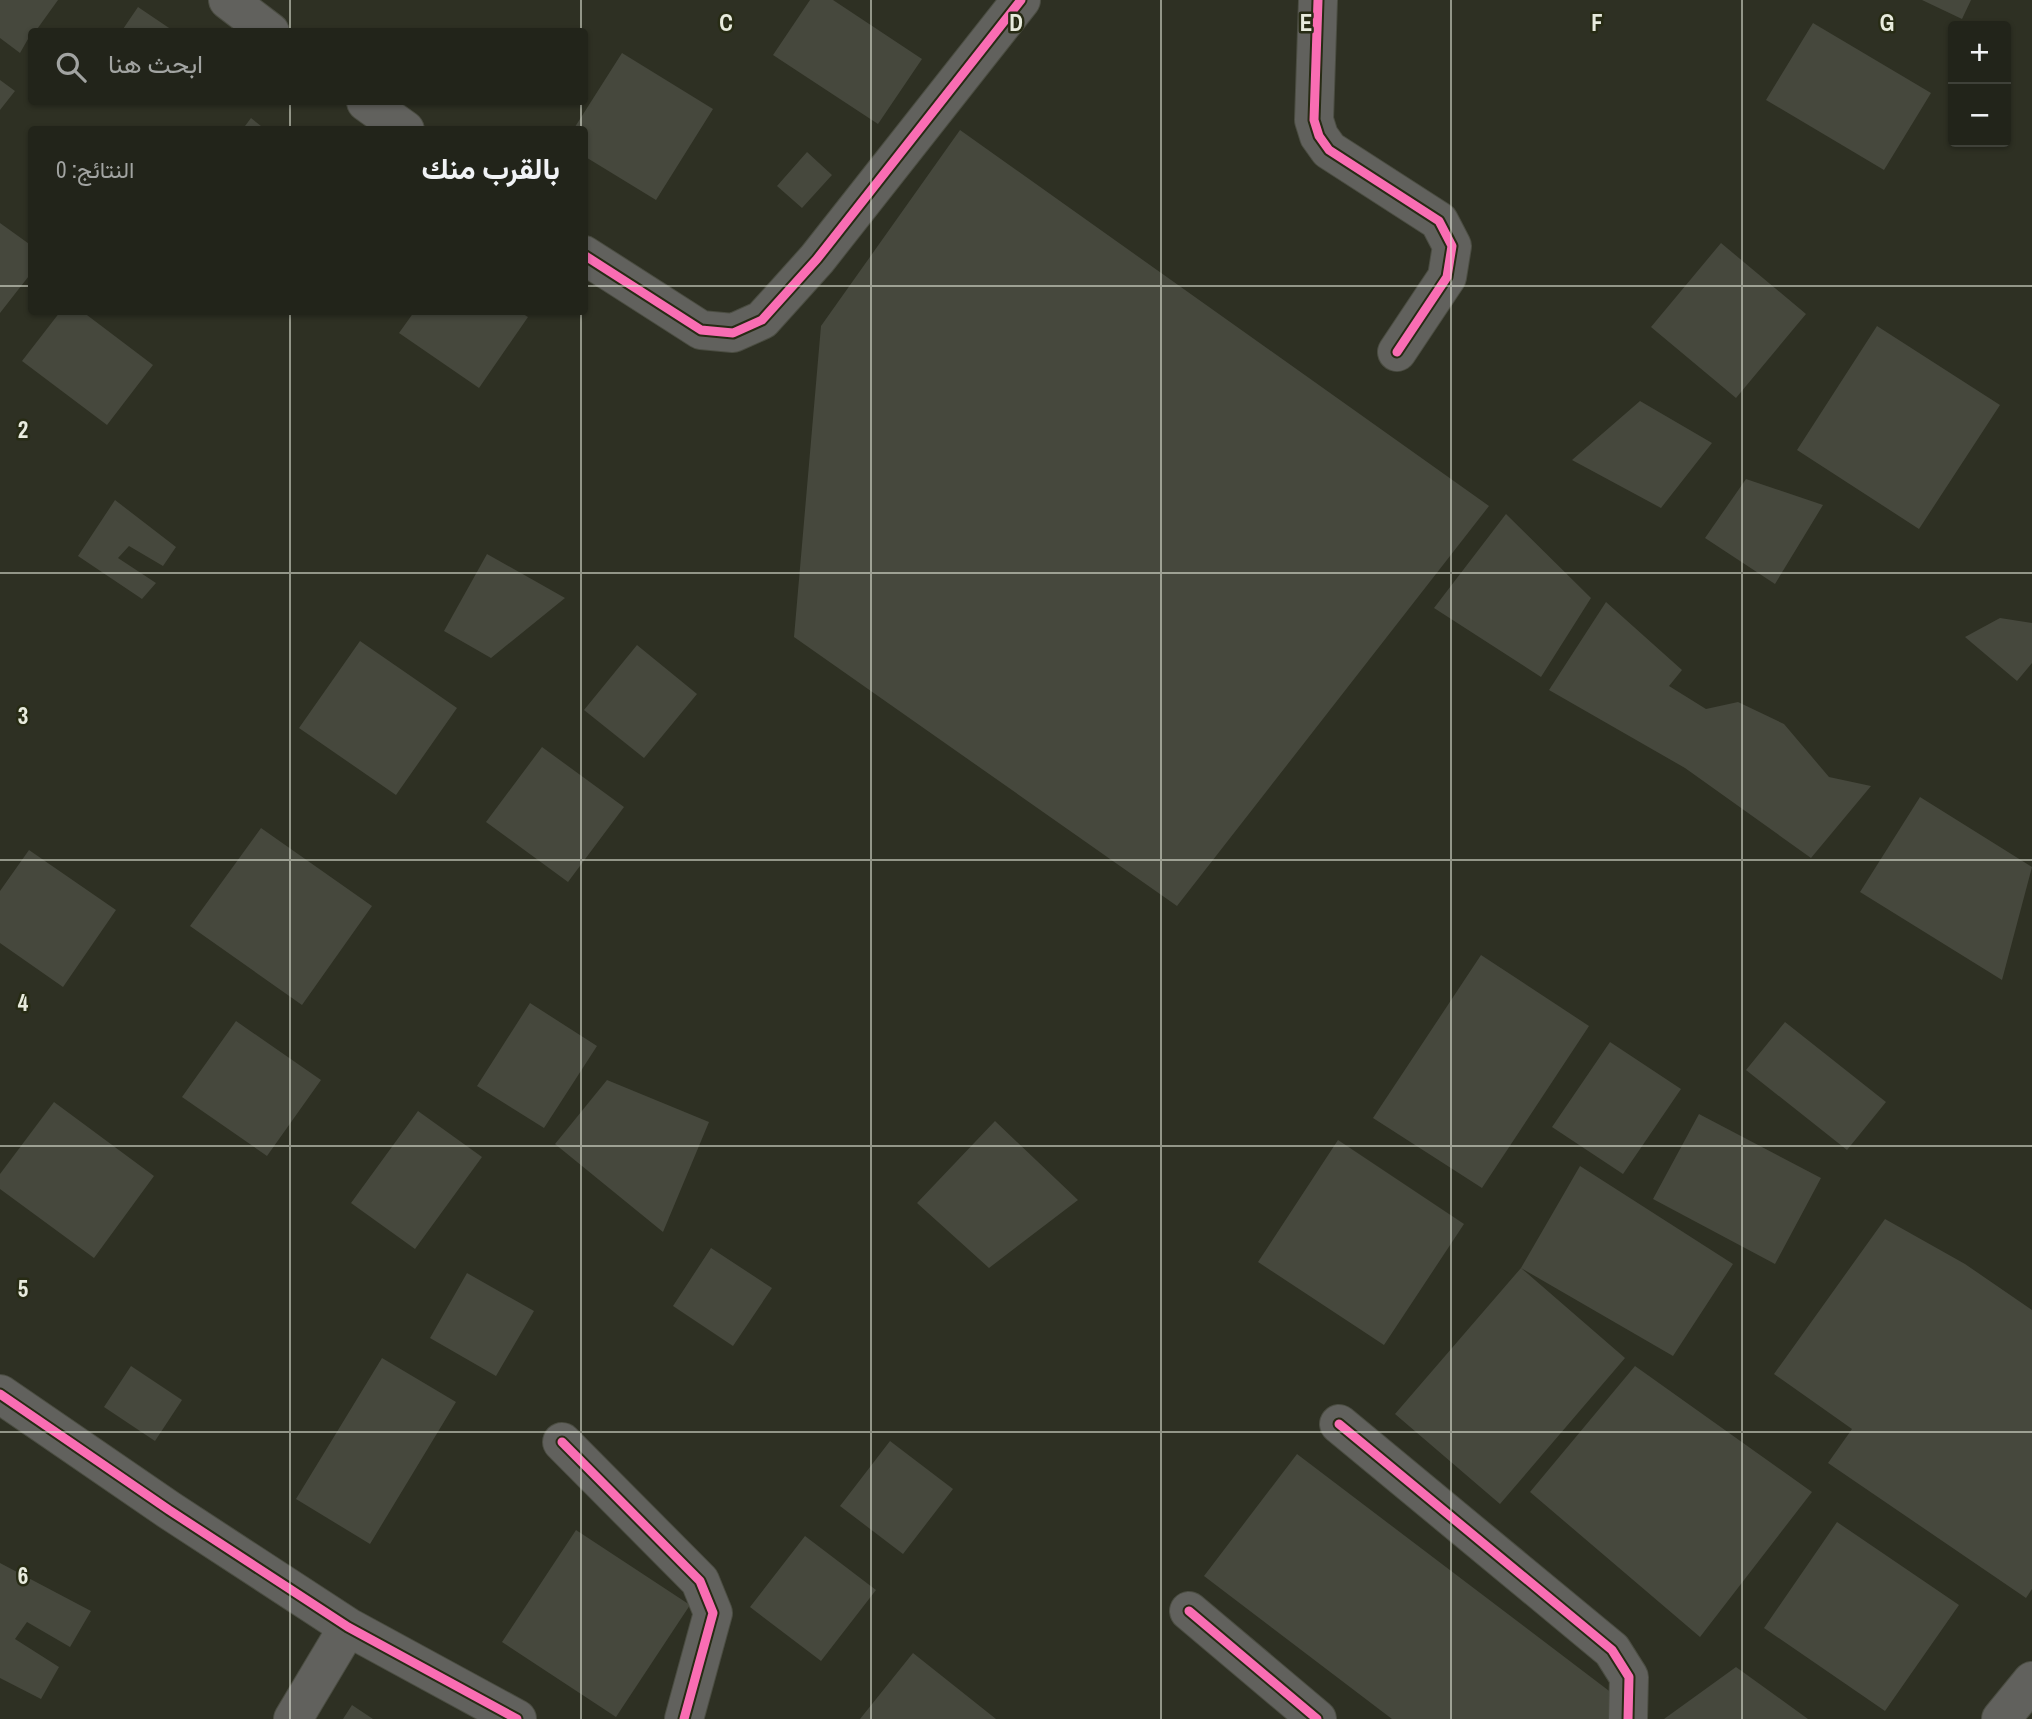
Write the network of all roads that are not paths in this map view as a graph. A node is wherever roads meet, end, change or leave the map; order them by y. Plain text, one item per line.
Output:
1 (228, 0) edge
2 (1021, 0) edge
3 (1318, 0) edge
4 (265, 28) edge
5 (370, 105) edge
6 (399, 126) edge
7 (588, 258) edge
8 (1397, 352) dead end
9 (5, 1408) edge
10 (1339, 1423) dead end
11 (562, 1441) dead end
12 (1189, 1611) dead end
13 (348, 1628) junction
14 (2032, 1681) edge
15 (293, 1719) edge
16 (517, 1719) edge
17 (684, 1719) edge
18 (1317, 1719) edge
19 (1628, 1719) edge
20 (2001, 1719) edge

1 - 4 street
2 - 7 street
3 - 8 street
5 - 6 street
9 - 13 street
10 - 19 street
11 - 17 street
12 - 18 street
13 - 15 street
13 - 16 street
14 - 20 street

